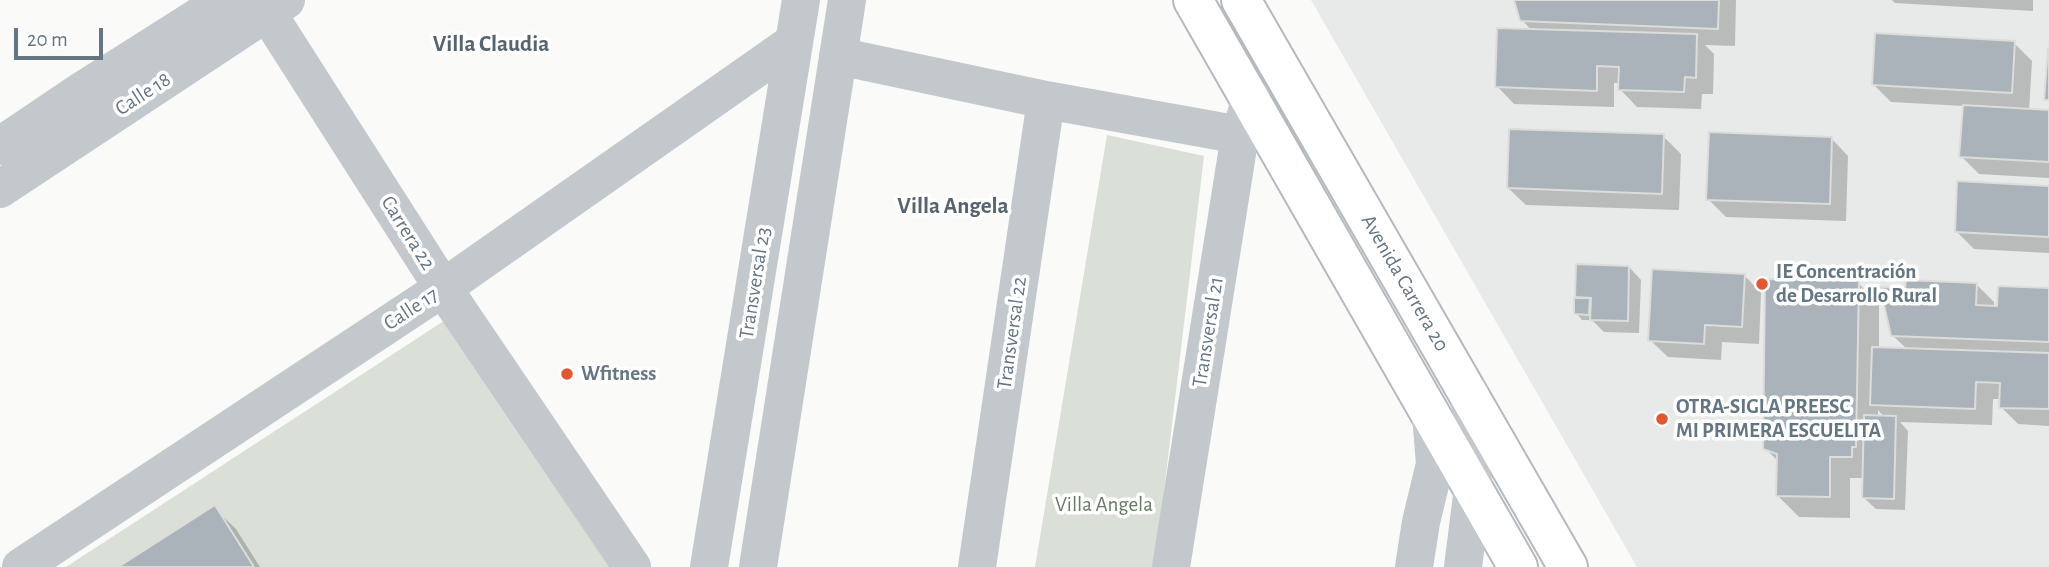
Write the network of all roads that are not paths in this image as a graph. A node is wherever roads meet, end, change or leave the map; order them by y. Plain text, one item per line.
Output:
1 (225, 0) edge
2 (801, 0) edge
3 (846, 0) edge
4 (1193, 0) edge
5 (1241, 0) edge
6 (271, 4) edge
7 (794, 42) junction
8 (838, 56) junction
9 (1251, 98) junction
10 (1046, 100) junction
11 (94, 104) junction
12 (1240, 135) junction
13 (0, 146) edge
14 (0, 189) edge
15 (443, 288) junction
16 (1470, 395) junction
17 (1431, 415) junction
18 (1473, 488) junction
19 (20, 567) edge
20 (632, 567) edge
21 (709, 567) edge
22 (758, 567) edge
23 (977, 567) edge
24 (1171, 567) edge
25 (1414, 567) edge
26 (1463, 567) edge
27 (1518, 567) edge
28 (1568, 567) edge

1 - 11 street, Calle 18
2 - 7 street, Transversal 23
3 - 8 street
4 - 9 main road, Avenida Carrera 20
5 - 16 main road, Avenida Carrera 20
6 - 11 street, Calle 18
6 - 15 street, Carrera 22
7 - 15 street, Calle 17
7 - 21 street, Transversal 23
8 - 10 street
8 - 22 street
9 - 12 street, Transversal 21
9 - 17 main road, Avenida Carrera 20
10 - 12 street
10 - 23 street, Transversal 22
11 - 13 street, Calle 18
11 - 14 street, Calle 18
12 - 24 street, Transversal 21
15 - 19 street, Calle 17
15 - 20 street, Carrera 22
16 - 18 street
16 - 28 main road, Avenida Carrera 20
17 - 18 main road, Avenida Carrera 20
17 - 25 street
18 - 26 street
18 - 27 main road, Avenida Carrera 20

